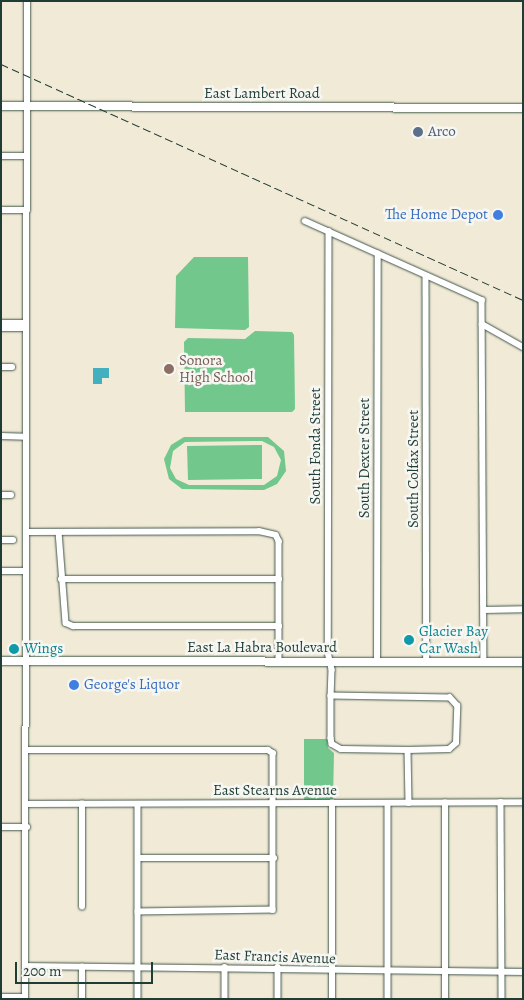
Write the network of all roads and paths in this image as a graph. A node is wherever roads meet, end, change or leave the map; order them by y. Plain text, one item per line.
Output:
1 (27, 1) edge
2 (1, 106) edge
3 (27, 106) junction
4 (523, 108) edge
5 (1, 156) edge
6 (27, 156) junction
7 (1, 210) edge
8 (27, 210) junction
9 (305, 221) dead end
10 (328, 231) junction
11 (378, 254) junction
12 (426, 276) junction
13 (1, 323) edge
14 (482, 324) junction
15 (26, 325) junction
16 (1, 328) edge
17 (523, 347) edge
18 (1, 367) edge
19 (12, 367) dead end
20 (1, 436) edge
21 (25, 437) junction
22 (1, 495) edge
23 (11, 495) dead end
24 (26, 532) junction
25 (59, 532) junction
26 (1, 540) edge
27 (13, 540) dead end
28 (1, 571) edge
29 (26, 571) junction
30 (61, 579) junction
31 (279, 579) junction
32 (523, 609) edge
33 (484, 610) junction
34 (279, 626) junction
35 (1, 661) edge
36 (279, 661) junction
37 (330, 661) junction
38 (27, 662) junction
39 (378, 662) junction
40 (427, 662) junction
41 (484, 662) junction
42 (523, 662) edge
43 (331, 696) junction
44 (28, 750) junction
45 (408, 750) junction
46 (445, 802) junction
47 (502, 802) junction
48 (523, 802) edge
49 (332, 803) junction
50 (388, 803) junction
51 (409, 803) junction
52 (27, 804) junction
53 (82, 804) junction
54 (138, 804) junction
55 (275, 804) junction
56 (1, 827) edge
57 (27, 827) junction
58 (138, 858) junction
59 (274, 858) junction
60 (82, 907) dead end
61 (138, 912) junction
62 (25, 966) junction
63 (82, 967) junction
64 (138, 967) junction
65 (225, 967) junction
66 (278, 967) junction
67 (332, 972) junction
68 (388, 972) junction
69 (445, 972) junction
70 (501, 972) junction
71 (523, 972) edge
72 (1, 997) edge
73 (25, 998) edge
74 (82, 999) edge
75 (138, 999) edge
76 (225, 999) edge
77 (278, 999) edge
78 (332, 999) edge
79 (388, 999) edge
80 (445, 999) edge
81 (502, 999) edge

1 - 3 street
2 - 3 main road, East Lambert Road
3 - 4 main road, East Lambert Road
3 - 6 street
5 - 6 street
6 - 8 street
7 - 8 street
8 - 15 street
9 - 10 street
10 - 11 street
10 - 37 street, South Fonda Street
11 - 12 street
11 - 39 street, South Dexter Street
12 - 14 street
12 - 40 street, South Colfax Street
13 - 15 street
14 - 17 street
14 - 33 street
15 - 16 street
15 - 21 street
18 - 19 street
20 - 21 street
21 - 24 street
22 - 23 street
24 - 25 street
24 - 29 street
25 - 30 street
25 - 31 street
26 - 27 street
28 - 29 street
29 - 38 street
30 - 31 street
30 - 34 street
31 - 34 street
32 - 33 street
33 - 41 street
34 - 36 street
35 - 38 main road, East La Habra Boulevard
36 - 37 main road, East La Habra Boulevard
36 - 38 main road, East La Habra Boulevard
37 - 39 main road, East La Habra Boulevard
37 - 43 street, South Fonda Street
38 - 44 street
39 - 40 main road, East La Habra Boulevard
40 - 41 main road, East La Habra Boulevard
41 - 42 main road, East La Habra Boulevard
43 - 45 street, South Fonda Street
43 - 45 street
44 - 52 street
44 - 55 street
45 - 51 street
46 - 47 street, East Stearns Avenue
46 - 51 street, East Stearns Avenue
46 - 69 street
47 - 48 street, East Stearns Avenue
47 - 70 street
49 - 50 street, East Stearns Avenue
49 - 55 street, East Stearns Avenue
49 - 67 street
50 - 51 street, East Stearns Avenue
50 - 68 street
52 - 53 street, East Stearns Avenue
52 - 57 street
53 - 54 street, East Stearns Avenue
53 - 60 street
54 - 55 street, East Stearns Avenue
54 - 58 street
55 - 59 street
56 - 57 street
57 - 62 street
58 - 59 street
58 - 61 street
59 - 61 street
61 - 64 street
62 - 63 street, East Francis Avenue
62 - 73 street
63 - 64 street, East Francis Avenue
63 - 74 street
64 - 65 street, East Francis Avenue
64 - 75 street
65 - 66 street, East Francis Avenue
65 - 76 street
66 - 67 street, East Francis Avenue
66 - 77 street
67 - 68 street, East Francis Avenue
67 - 78 street
68 - 69 street, East Francis Avenue
68 - 79 street
69 - 70 street, East Francis Avenue
69 - 80 street
70 - 71 street, East Francis Avenue
70 - 81 street
72 - 73 street

